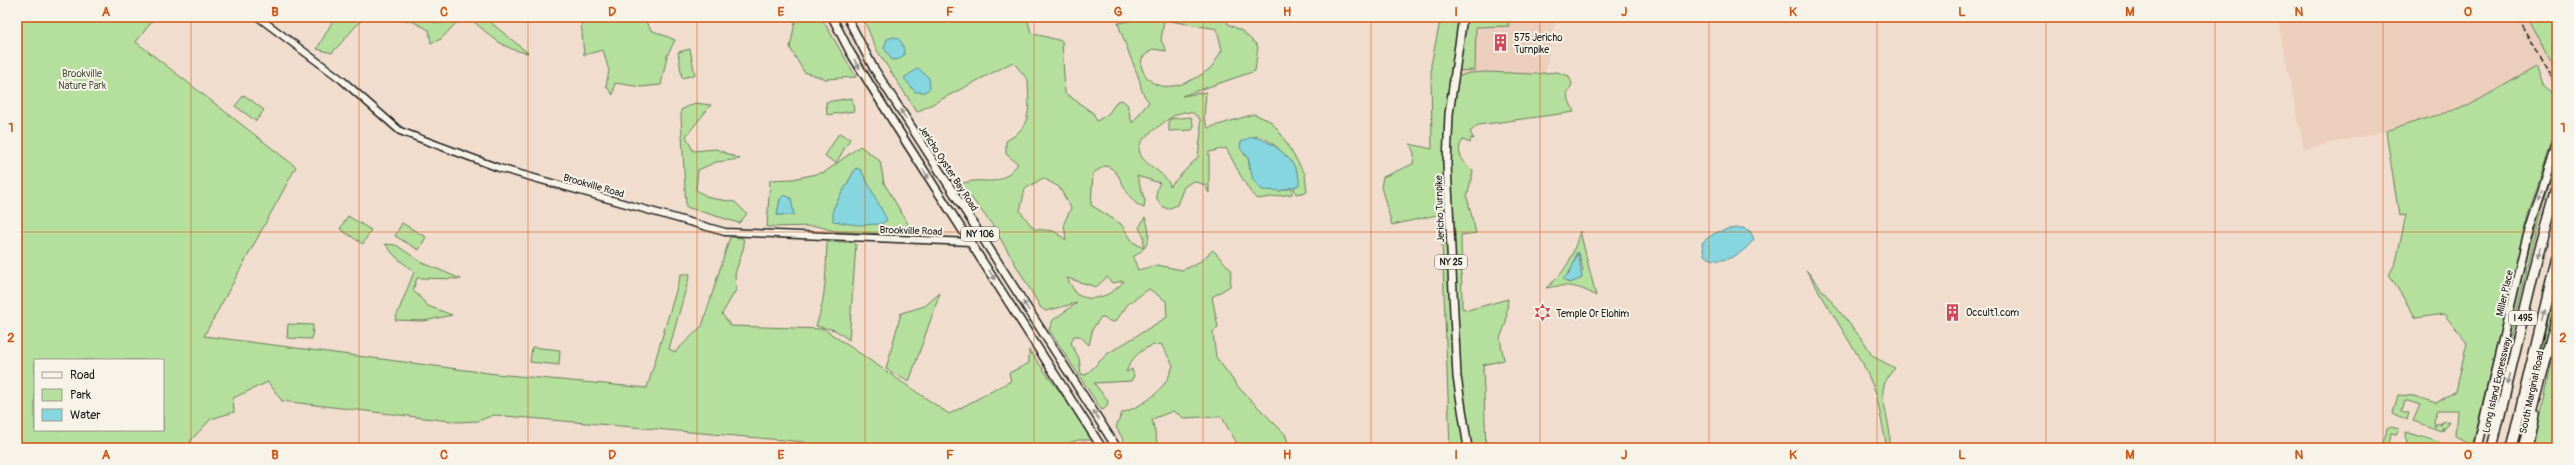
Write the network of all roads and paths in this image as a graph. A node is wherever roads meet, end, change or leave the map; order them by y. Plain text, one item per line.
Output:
1 (258, 17) edge
2 (832, 17) edge
3 (847, 17) edge
4 (1463, 17) edge
5 (860, 42) junction
6 (848, 48) junction
7 (2557, 144) edge
8 (2557, 188) edge
9 (971, 242) junction
10 (2557, 257) edge
11 (1007, 278) junction
12 (2557, 317) edge
13 (1111, 439) junction
14 (1101, 447) edge
15 (1117, 448) edge
16 (1468, 448) edge
17 (2477, 448) edge
18 (2492, 448) edge
19 (2511, 448) edge
20 (2524, 448) edge
21 (2529, 448) edge

1 - 9 street, Brookville Road
2 - 6 main road, NY 106
3 - 5 main road, Jericho Oyster Bay Road / NY 106
4 - 16 main road, Jericho Turnpike / NY 25
5 - 6 main road
11 -> 5 main road, Jericho Oyster Bay Road / NY 106
6 -> 9 main road, NY 106
7 -> 17 main road, Miller Place
8 -> 18 highway, Long Island Expressway / I 495
9 - 11 main road
9 -> 14 main road, NY 106
19 -> 10 highway, I 495
13 -> 11 main road, Jericho Oyster Bay Road / NY 106
12 - 20 highway
12 - 21 main road, South Marginal Road
13 - 14 main road
13 - 15 main road, Jericho Oyster Bay Road / NY 106

